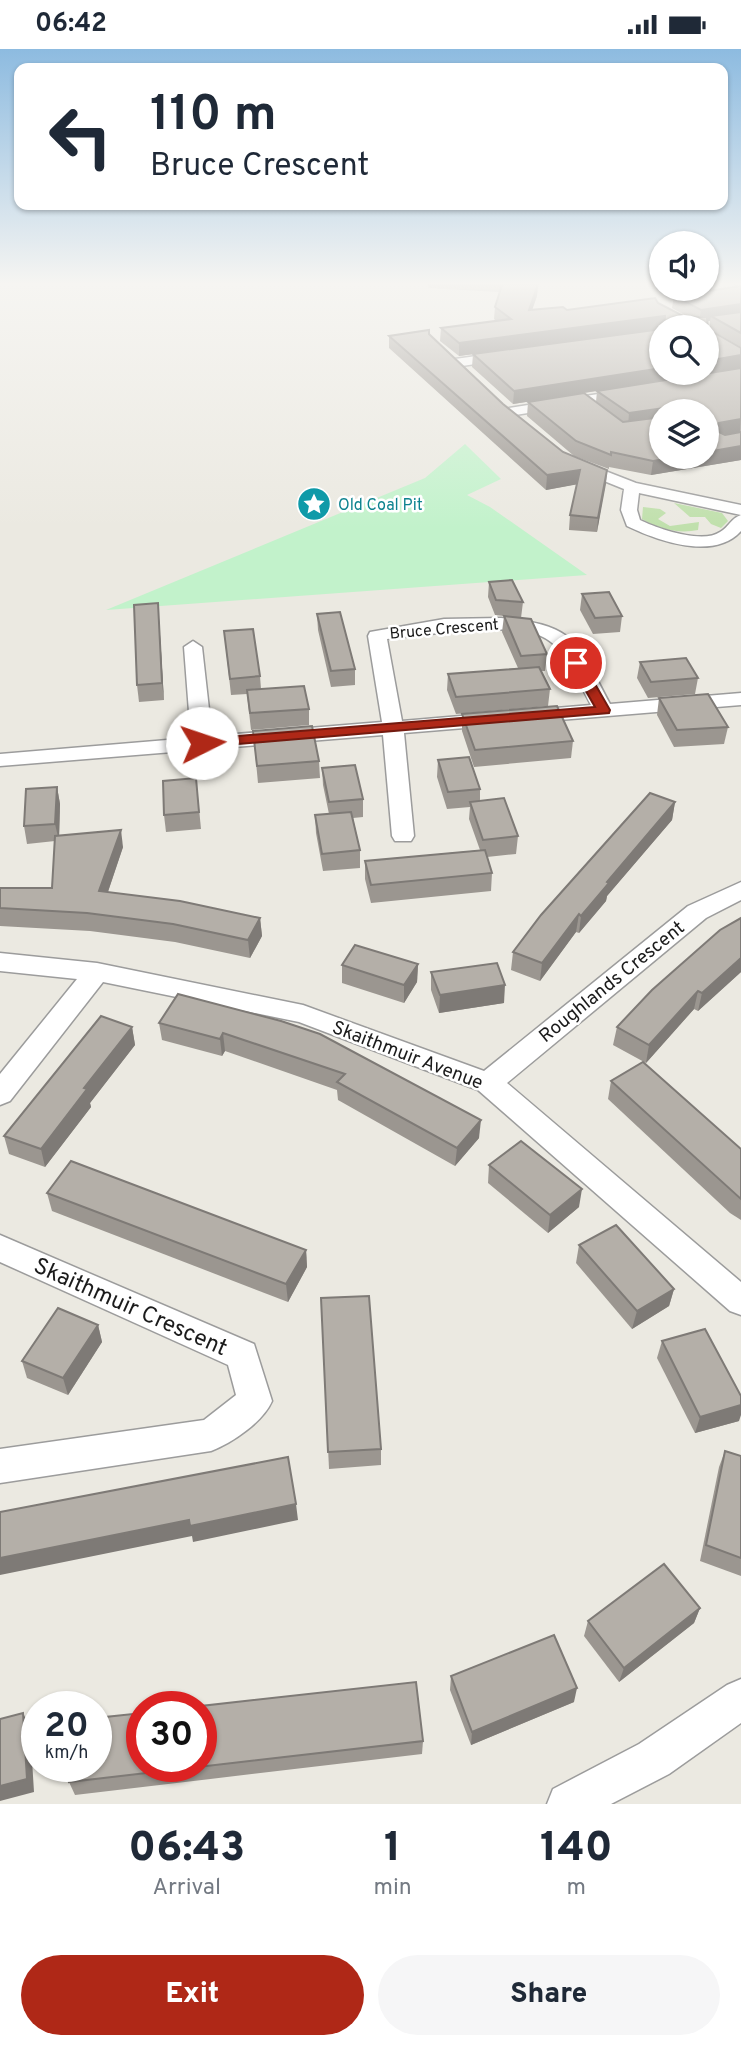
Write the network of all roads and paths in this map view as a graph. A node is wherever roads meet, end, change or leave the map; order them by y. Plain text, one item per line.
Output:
1 (456, 364) edge
2 (473, 380) edge
3 (648, 390) edge
4 (529, 429) edge
5 (558, 453) edge
6 (632, 487) junction
7 (741, 510) edge
8 (741, 520) edge
9 (193, 647) dead end
10 (741, 699) edge
11 (604, 710) junction
12 (393, 728) junction
13 (202, 743) junction
14 (0, 760) edge
15 (403, 837) dead end
16 (741, 890) edge
17 (0, 962) edge
18 (97, 972) junction
19 (488, 1083) junction
20 (0, 1094) edge
21 (0, 1248) edge
22 (741, 1301) edge
23 (0, 1466) edge
24 (741, 1699) edge
25 (568, 1804) edge

1 - 2 street
3 - 4 street
5 - 6 street
6 - 7 street
6 - 8 street
9 - 13 street
10 - 11 street
11 - 12 street
11 - 12 street, Bruce Crescent
12 - 13 street
12 - 15 street
13 - 14 street
16 - 19 street, Roughlands Crescent
17 - 18 street, Skaithmuir Avenue
18 - 19 street, Skaithmuir Avenue
18 - 20 street
19 - 22 street, Skaithmuir Avenue
21 - 23 street, Skaithmuir Crescent
24 - 25 street

